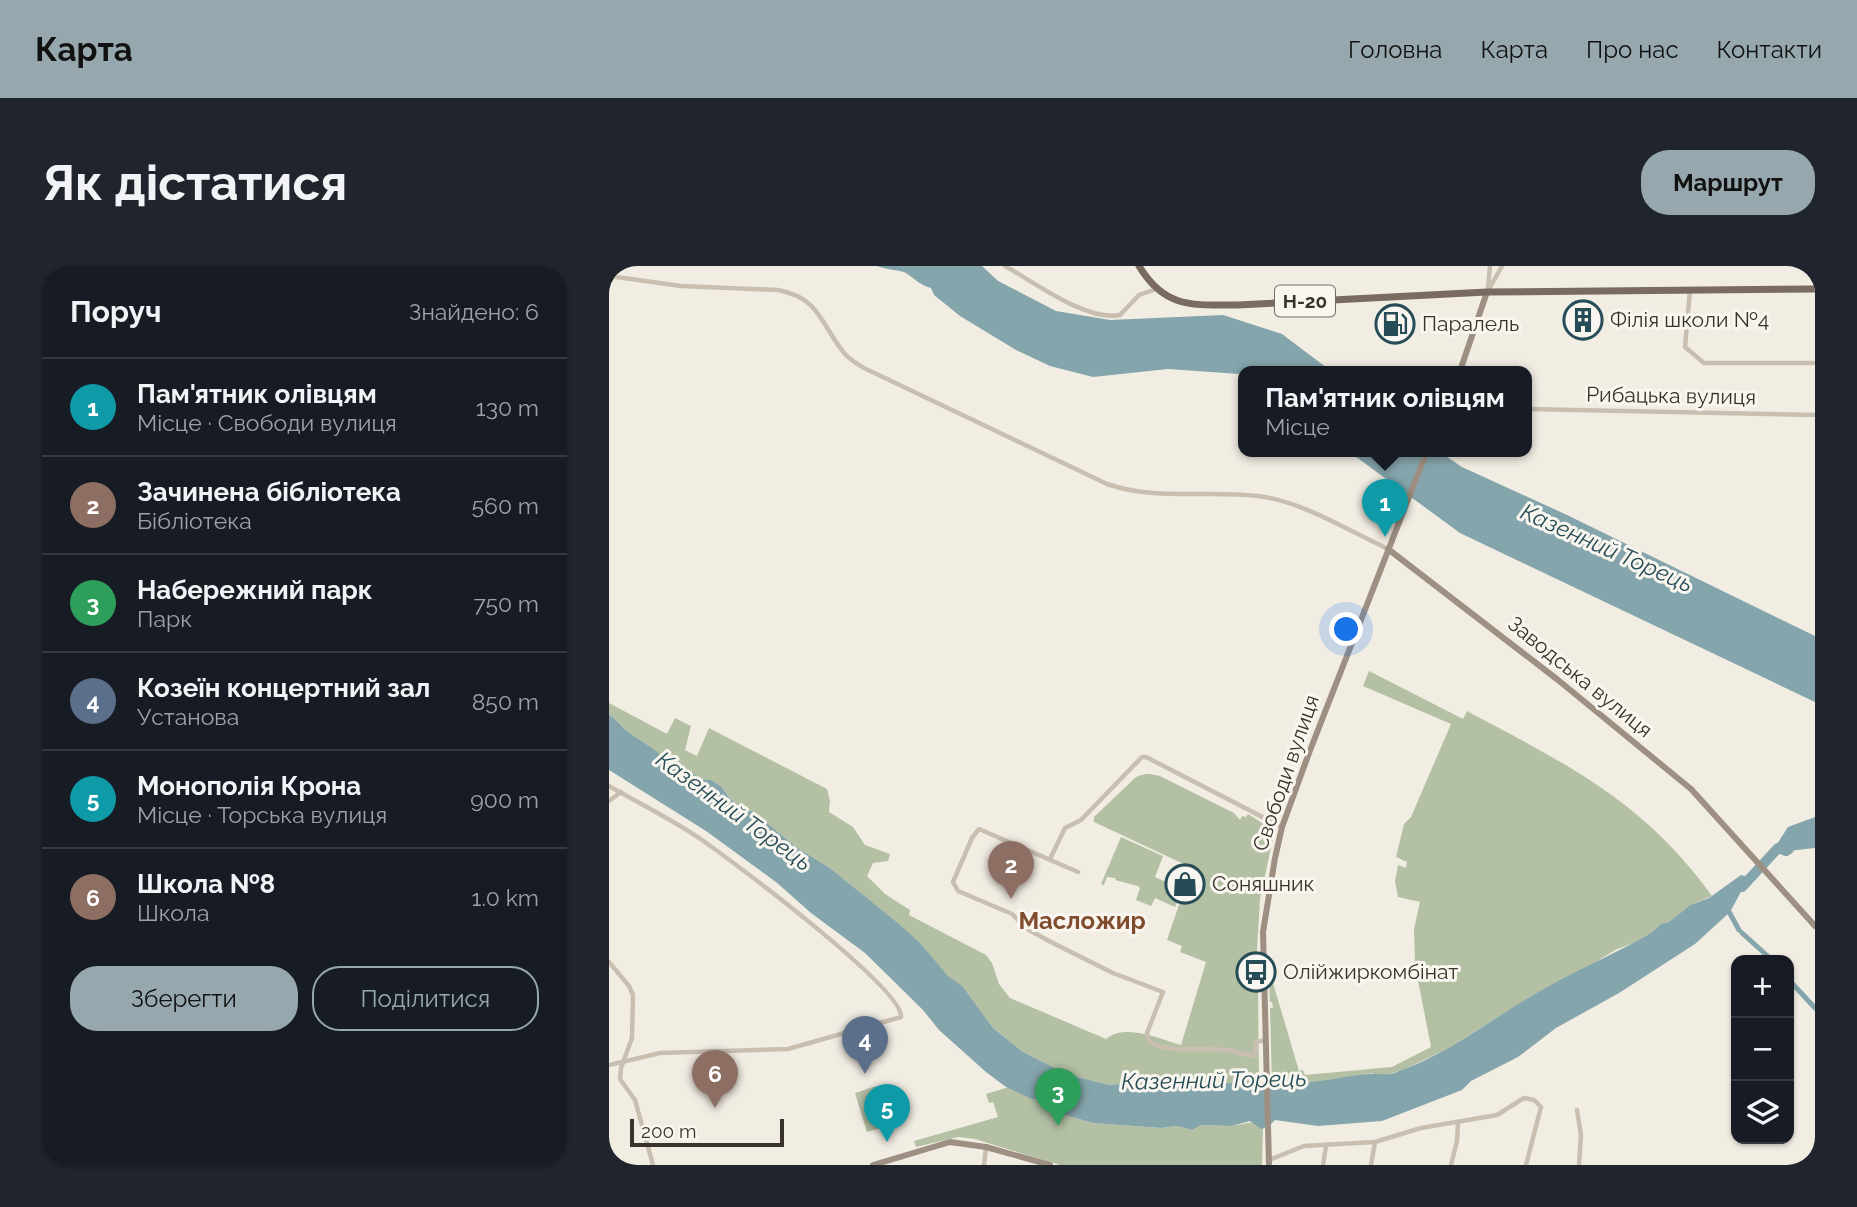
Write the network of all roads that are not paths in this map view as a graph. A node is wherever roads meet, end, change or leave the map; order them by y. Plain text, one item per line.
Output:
1 (1005, 266) edge
2 (1139, 266) edge
3 (1490, 266) edge
4 (1502, 266) edge
5 (609, 276) edge
6 (1156, 289) junction
7 (1815, 289) edge
8 (1690, 290) junction
9 (1487, 292) junction
10 (1815, 363) edge
11 (1462, 366) edge
12 (1532, 410) edge
13 (1815, 415) edge
14 (1425, 457) edge
15 (1388, 549) junction
16 (609, 786) edge
17 (621, 792) junction
18 (609, 801) edge
19 (1282, 827) junction
20 (1050, 859) junction
21 (1078, 872) dead end
22 (1815, 926) edge
23 (609, 962) edge
24 (1266, 1040) junction
25 (623, 1062) junction
26 (609, 1065) edge
27 (1577, 1110) dead end
28 (1458, 1122) junction
29 (1375, 1142) junction
30 (1325, 1146) junction
31 (986, 1147) junction
32 (1269, 1162) edge
33 (1034, 1163) edge
34 (653, 1165) edge
35 (873, 1165) edge
36 (984, 1165) edge
37 (1049, 1165) edge
38 (1323, 1165) edge
39 (1371, 1165) edge
40 (1451, 1165) edge
41 (1526, 1165) edge
42 (1579, 1165) edge

1 - 6 street
2 - 6 main road
3 - 9 street
4 - 9 street
5 - 15 street
6 - 9 main road, Н-20
7 - 8 main road, Н-20
8 - 9 main road, Н-20
8 - 10 street
9 - 11 main road
12 - 13 street, Рибацька вулиця
14 - 15 main road, Свободи вулиця
15 - 19 main road, Свободи вулиця
15 - 22 main road, Заводська вулиця
16 - 17 street
17 - 18 street
17 - 25 street
19 - 20 street
19 - 24 main road, Свободи вулиця
20 - 21 street
20 - 24 street
23 - 25 street
24 - 32 main road, Свободи вулиця
25 - 26 street
25 - 34 street
27 - 42 street
28 - 29 street
28 - 40 street
28 - 41 street
29 - 30 street
29 - 39 street
30 - 32 street
30 - 38 street
31 - 33 main road
31 - 35 main road
31 - 36 street
33 - 37 main road

